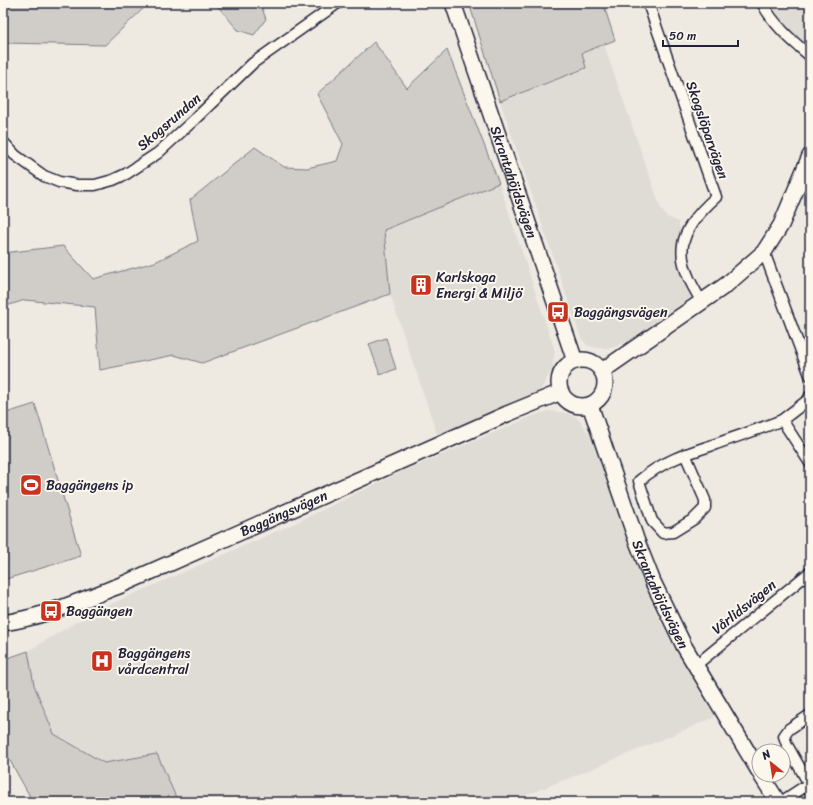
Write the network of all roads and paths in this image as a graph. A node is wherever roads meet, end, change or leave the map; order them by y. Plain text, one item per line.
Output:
1 (338, 3) edge
2 (453, 3) edge
3 (648, 3) edge
4 (762, 3) edge
5 (810, 56) edge
6 (3, 142) edge
7 (810, 156) edge
8 (764, 252) junction
9 (702, 302) junction
10 (575, 361) junction
11 (602, 371) junction
12 (810, 375) edge
13 (561, 392) junction
14 (810, 396) edge
15 (590, 405) junction
16 (782, 420) junction
17 (685, 454) junction
18 (810, 463) edge
19 (810, 572) edge
20 (3, 623) edge
21 (696, 664) junction
22 (810, 715) edge
23 (751, 757) edge
24 (767, 783) edge
25 (810, 783) edge
26 (778, 802) edge
27 (781, 802) edge

1 - 6 street, Skogsrundan
2 - 10 street, Skrantahöjdsvägen
3 - 9 street, Skogslöparvägen
4 - 5 street
7 - 8 street
8 - 9 street
8 - 12 street
9 - 11 street
10 - 11 street
10 - 13 street
11 - 15 street
13 - 15 street
13 - 20 street, Baggängsvägen
14 - 16 street
15 - 21 street, Skrantahöjdsvägen
16 - 17 street
16 - 18 street
17 - 17 street
19 - 21 street, Vårlidsvägen
21 - 23 street, Skrantahöjdsvägen
22 - 25 street
24 - 26 street
25 - 27 street

